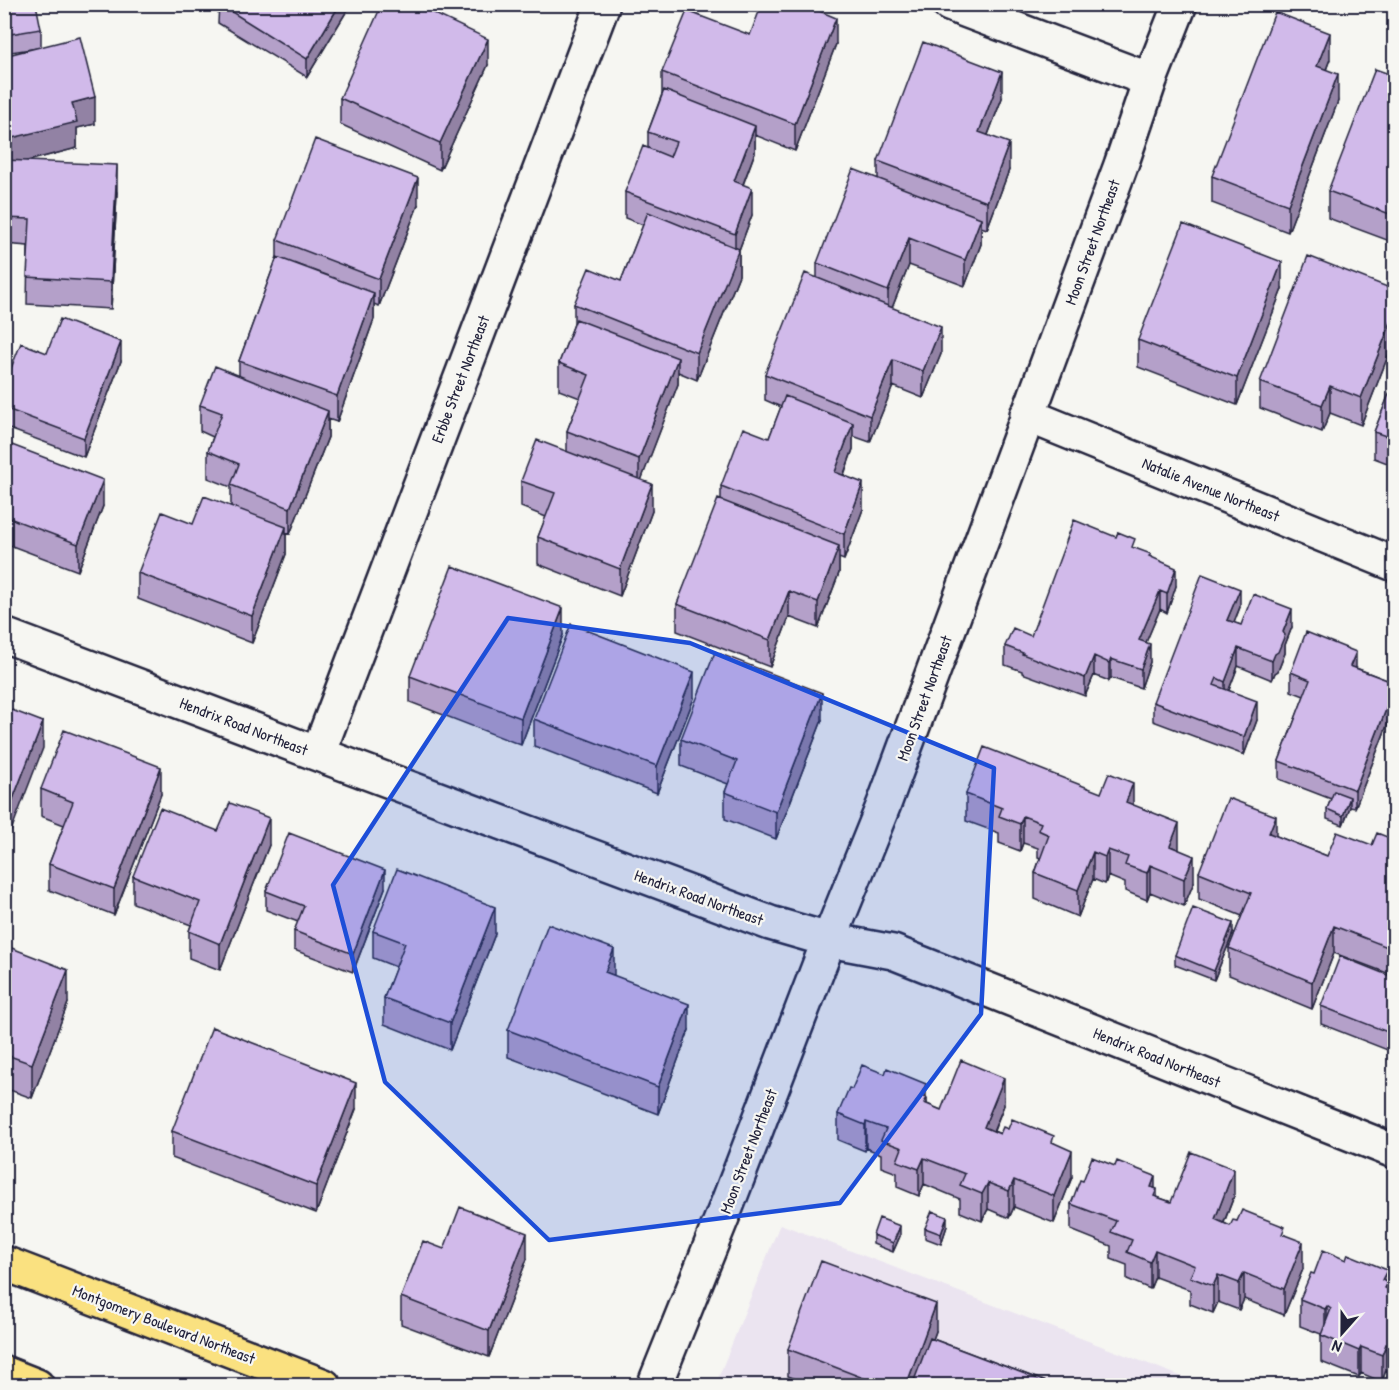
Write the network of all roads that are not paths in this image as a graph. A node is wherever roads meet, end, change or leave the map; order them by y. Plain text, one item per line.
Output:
1 (603, 4) edge
2 (949, 4) edge
3 (1180, 4) edge
4 (1150, 80) junction
5 (1027, 415) junction
6 (1395, 564) edge
7 (4, 635) edge
8 (318, 754) junction
9 (829, 940) junction
10 (1395, 1151) edge
11 (4, 1263) edge
12 (4, 1373) edge
13 (36, 1386) edge
14 (324, 1386) edge
15 (654, 1386) edge

1 - 8 street, Erbbe Street Northeast
2 - 4 street
3 - 4 street, Moon Street Northeast
4 - 5 street, Moon Street Northeast
5 - 6 street, Natalie Avenue Northeast
5 - 9 street, Moon Street Northeast
7 - 8 street, Hendrix Road Northeast
8 - 9 street, Hendrix Road Northeast
9 - 10 street, Hendrix Road Northeast
9 - 15 street, Moon Street Northeast
11 - 14 main road, Montgomery Boulevard Northeast
12 - 13 main road

